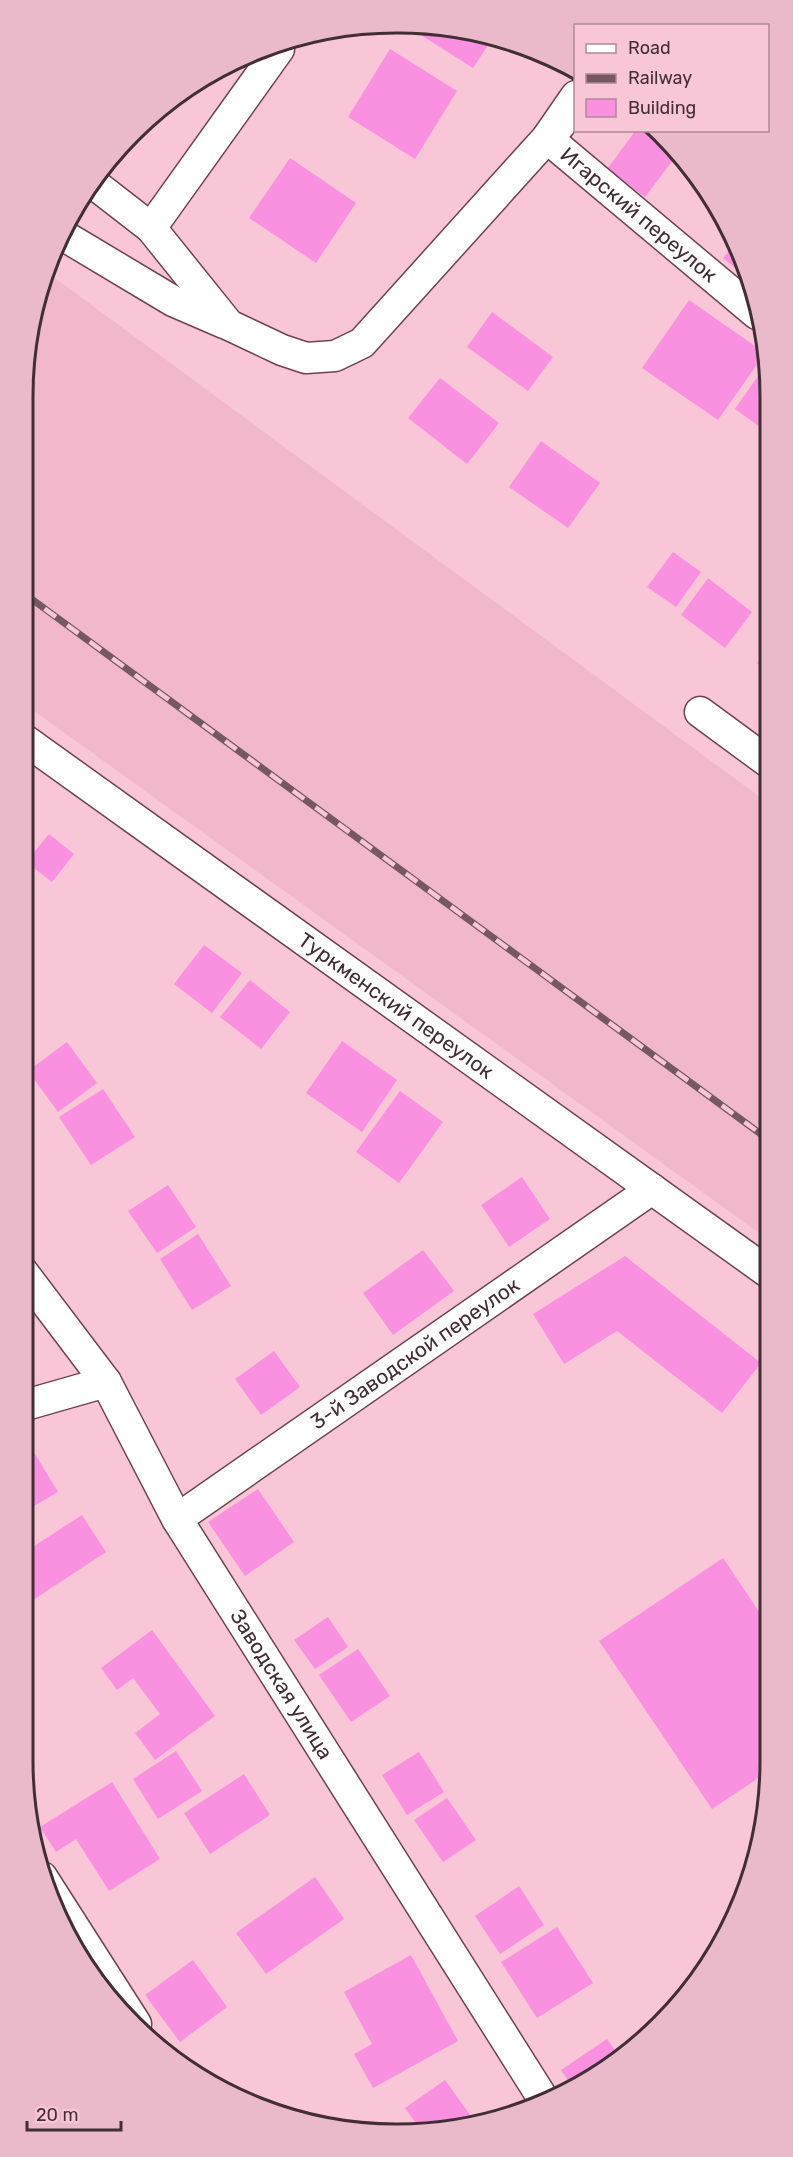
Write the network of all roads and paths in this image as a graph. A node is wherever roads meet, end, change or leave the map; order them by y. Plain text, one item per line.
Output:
1 (276, 54) edge
2 (574, 99) edge
3 (574, 113) edge
4 (547, 138) junction
5 (99, 188) edge
6 (151, 228) junction
7 (69, 239) edge
8 (749, 307) edge
9 (230, 326) junction
10 (700, 712) dead end
11 (33, 746) edge
12 (760, 756) edge
13 (652, 1189) junction
14 (760, 1267) edge
15 (33, 1286) edge
16 (106, 1382) junction
17 (33, 1403) edge
18 (177, 1519) junction
19 (70, 1920) edge
20 (113, 1988) edge
21 (540, 2094) edge

1 - 6 street
2 - 4 street
3 - 4 street
4 - 8 street, Игарский переулок
4 - 9 street
5 - 6 street
6 - 9 street
7 - 9 street
10 - 12 street
11 - 13 street, Туркменский переулок
13 - 14 street, Туркменский переулок
13 - 18 street, 3-й Заводской переулок
15 - 16 street, Заводская улица
16 - 17 street
16 - 18 street, Заводская улица
18 - 21 street, Заводская улица
19 - 20 street

